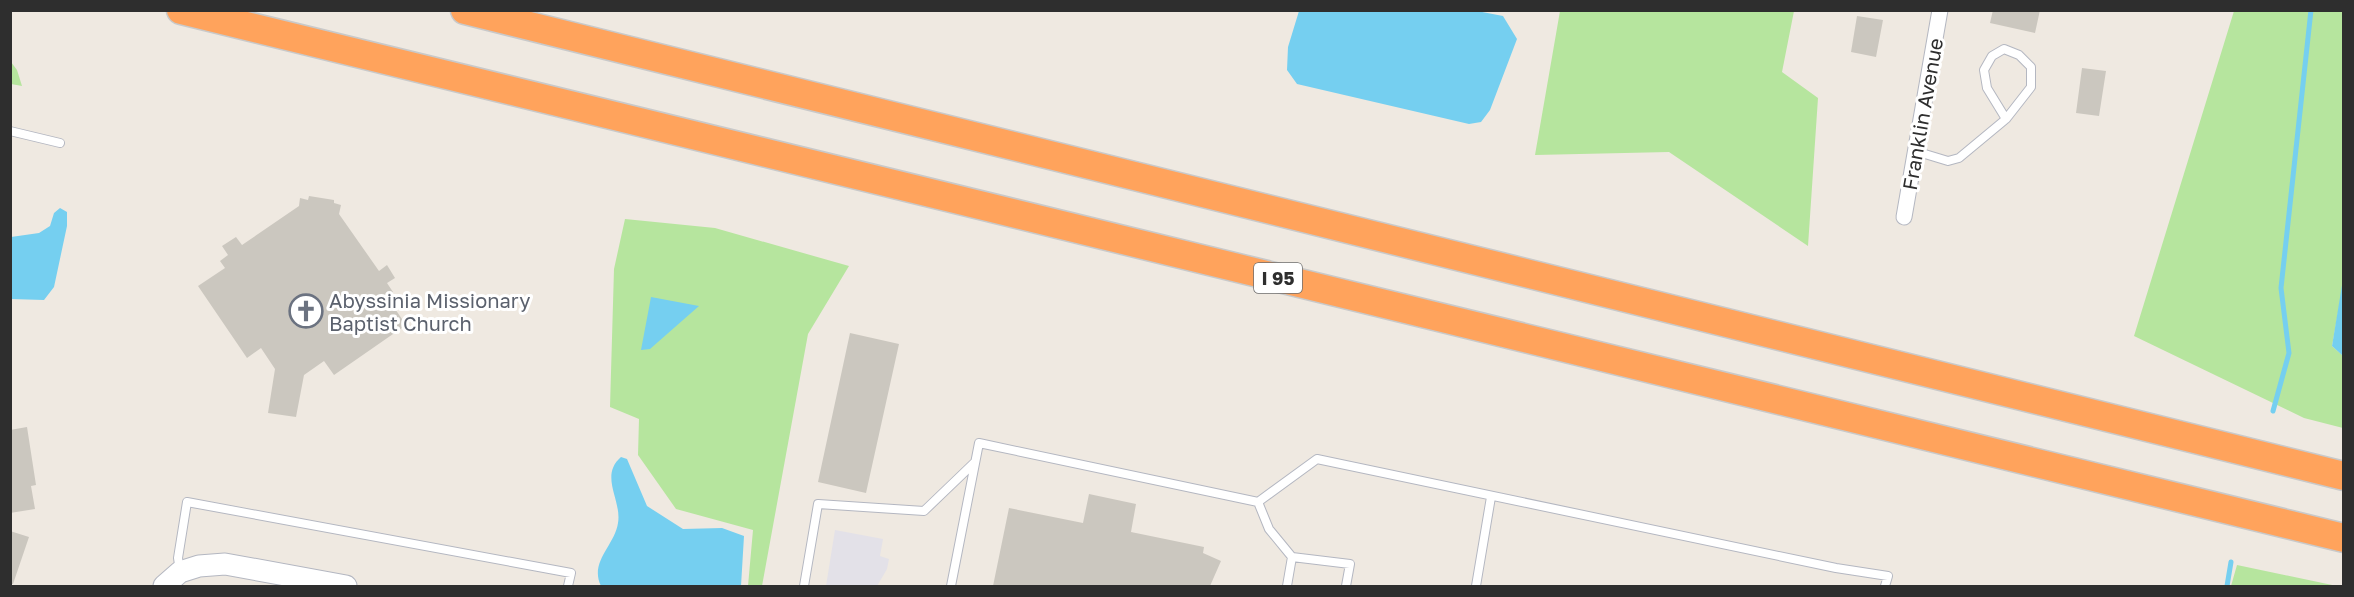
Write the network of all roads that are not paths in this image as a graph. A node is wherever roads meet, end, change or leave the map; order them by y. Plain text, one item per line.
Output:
1 (181, 10) edge
2 (465, 10) edge
3 (1940, 10) edge
4 (2006, 119) junction
5 (10, 131) edge
6 (60, 143) dead end
7 (1916, 151) junction
8 (1904, 217) dead end
9 (975, 462) junction
10 (2343, 476) edge
11 (1491, 497) junction
12 (1258, 502) junction
13 (2343, 538) edge
14 (1292, 557) junction
15 (180, 572) junction
16 (164, 586) edge
17 (346, 586) edge
18 (568, 586) edge
19 (804, 586) edge
20 (951, 586) edge
21 (1287, 586) edge
22 (1346, 586) edge
23 (1476, 586) edge
24 (1886, 586) edge

1 - 13 highway, I 95
2 - 10 highway
3 - 7 street, Franklin Avenue
4 - 4 lane
4 - 7 lane
5 - 6 lane
7 - 8 street, Franklin Avenue
9 - 12 lane
9 - 19 lane
9 - 20 lane
11 - 12 lane
11 - 23 lane
11 - 24 lane
12 - 14 lane
14 - 21 lane
14 - 22 lane
15 - 16 street
15 - 17 street
15 - 18 lane

